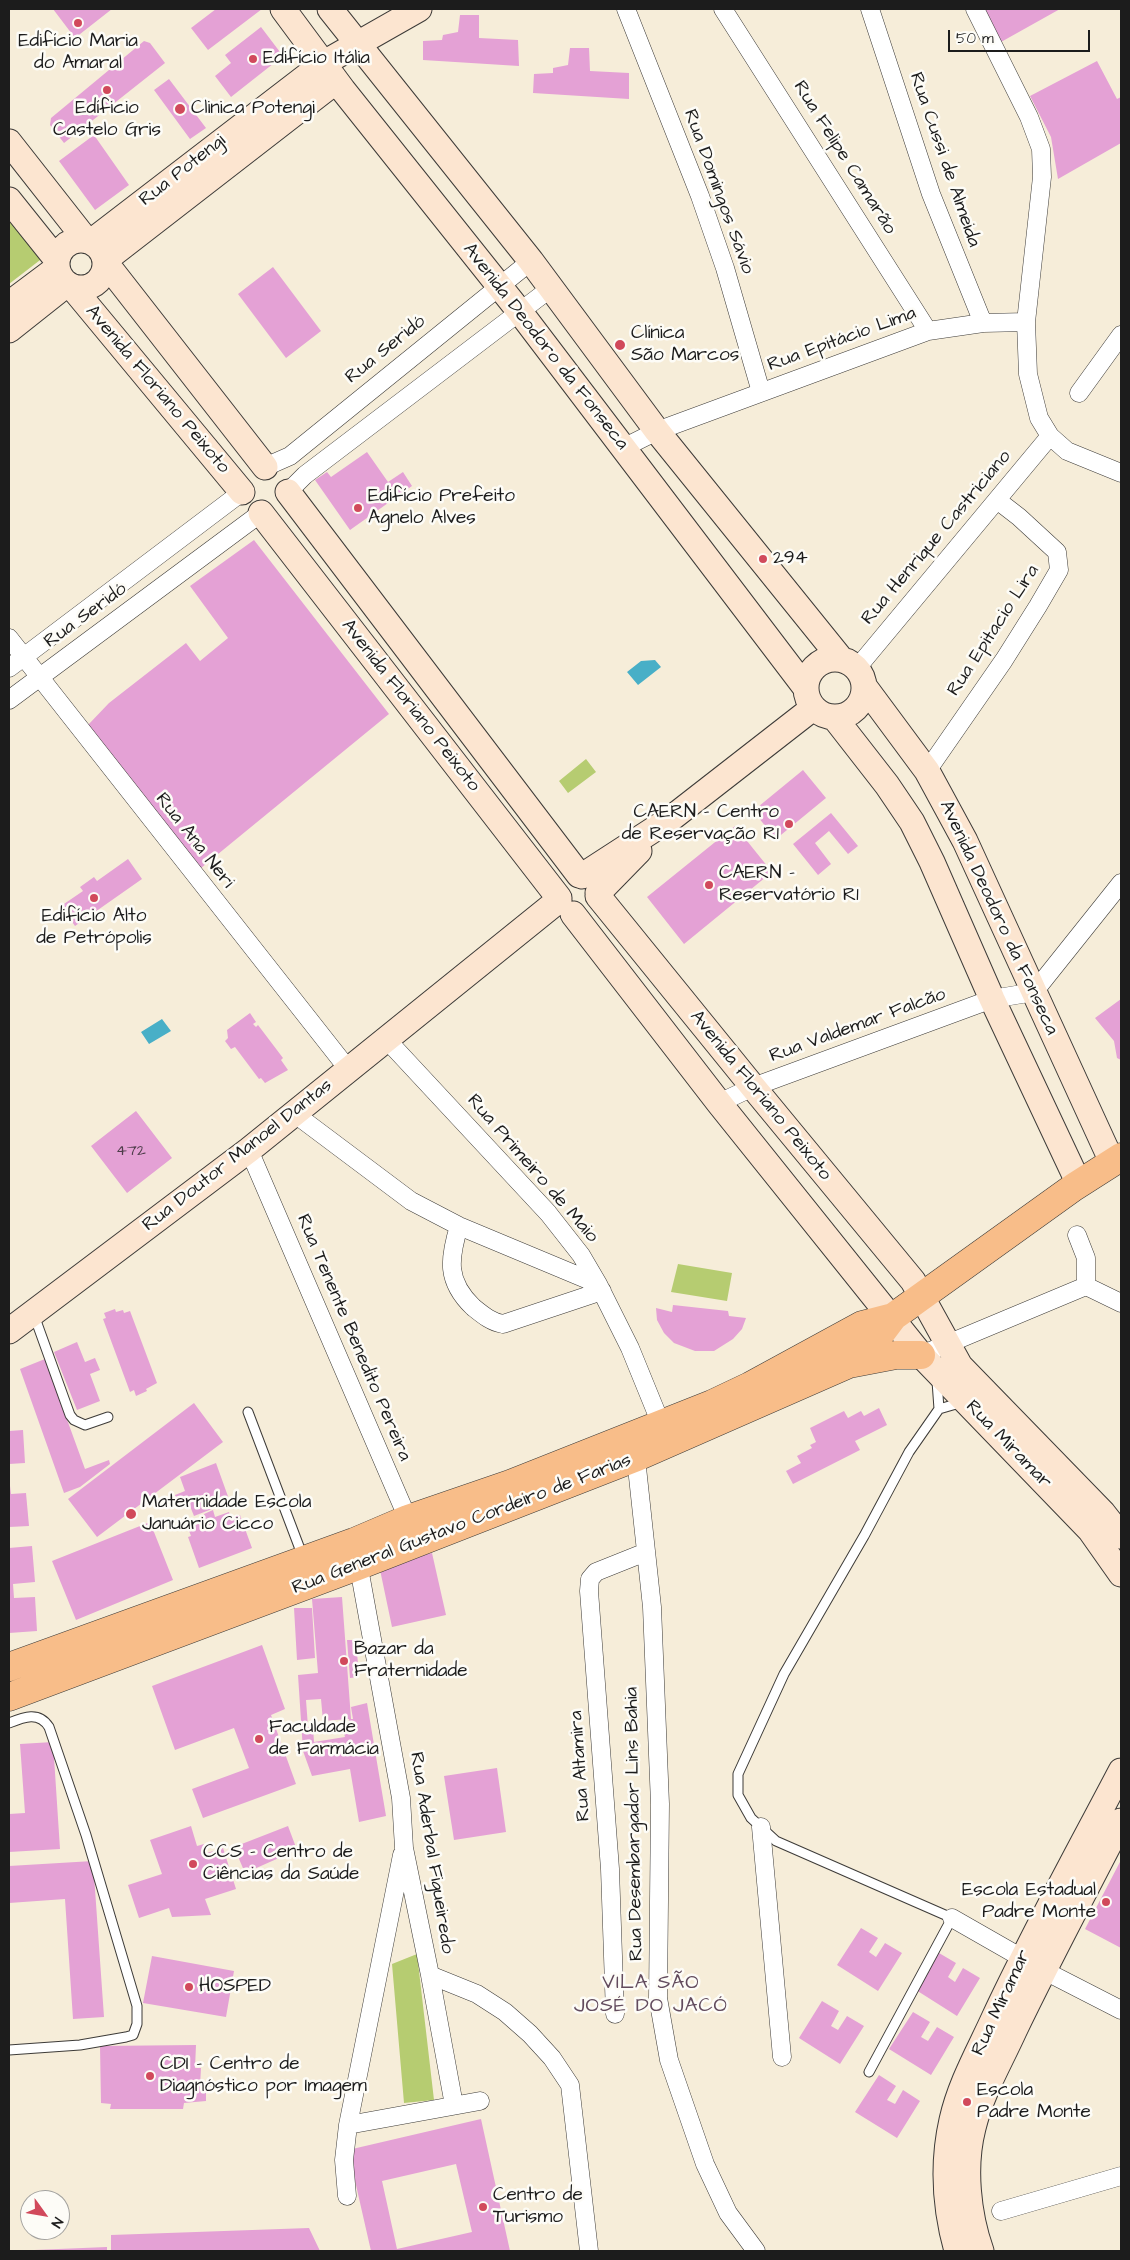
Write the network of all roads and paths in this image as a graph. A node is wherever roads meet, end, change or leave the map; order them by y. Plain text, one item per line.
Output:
1 (283, 9) edge
2 (330, 9) edge
3 (419, 9) edge
4 (626, 9) edge
5 (723, 9) edge
6 (870, 9) edge
7 (975, 9) edge
8 (357, 44) junction
9 (330, 72) junction
10 (9, 144) edge
11 (9, 200) edge
12 (97, 251) junction
13 (531, 261) junction
14 (63, 275) junction
15 (499, 286) junction
16 (551, 288) junction
17 (9, 304) edge
18 (520, 312) junction
19 (1026, 322) junction
20 (983, 323) junction
21 (9, 330) edge
22 (928, 331) junction
23 (1121, 336) edge
24 (189, 368) junction
25 (760, 392) junction
26 (158, 393) junction
27 (1078, 393) dead end
28 (657, 432) junction
29 (1050, 436) junction
30 (623, 448) junction
31 (265, 467) junction
32 (1121, 473) edge
33 (242, 492) junction
34 (288, 492) junction
35 (996, 500) junction
36 (261, 513) junction
37 (751, 547) junction
38 (718, 572) junction
39 (9, 638) edge
40 (23, 657) junction
41 (9, 668) edge
42 (854, 671) junction
43 (38, 678) junction
44 (9, 700) edge
45 (817, 704) junction
46 (927, 771) junction
47 (1121, 882) edge
48 (589, 885) junction
49 (566, 907) junction
50 (1013, 995) junction
51 (387, 1040) junction
52 (348, 1069) junction
53 (753, 1087) junction
54 (719, 1104) junction
55 (295, 1114) junction
56 (249, 1150) junction
57 (1116, 1160) edge
58 (1079, 1184) junction
59 (459, 1226) junction
60 (1077, 1235) dead end
61 (1086, 1286) junction
62 (600, 1288) junction
63 (922, 1296) junction
64 (1121, 1303) edge
65 (33, 1312) junction
66 (893, 1317) junction
67 (9, 1331) edge
68 (948, 1344) junction
69 (928, 1362) junction
70 (849, 1364) junction
71 (966, 1401) junction
72 (939, 1410) junction
73 (248, 1412) dead end
74 (108, 1417) dead end
75 (661, 1424) junction
76 (635, 1446) junction
77 (409, 1532) junction
78 (1121, 1536) edge
79 (646, 1552) junction
80 (356, 1554) junction
81 (304, 1560) junction
82 (1121, 1574) edge
83 (9, 1667) edge
84 (9, 1697) edge
85 (9, 1723) edge
86 (1121, 1772) edge
87 (1121, 1821) edge
88 (760, 1827) junction
89 (404, 1848) junction
90 (952, 1918) junction
91 (1022, 1958) junction
92 (1043, 1970) junction
93 (430, 1975) junction
94 (1121, 2010) edge
95 (615, 2014) dead end
96 (9, 2050) edge
97 (782, 2057) dead end
98 (869, 2072) dead end
99 (480, 2101) dead end
100 (454, 2106) junction
101 (348, 2125) junction
102 (1121, 2176) edge
103 (347, 2196) dead end
104 (1001, 2211) dead end
105 (589, 2251) edge
106 (756, 2251) edge
107 (957, 2251) edge
108 (981, 2251) edge

1 - 9 main road, Avenida Deodoro da Fonseca
2 - 8 main road, Avenida Deodoro da Fonseca
3 - 8 main road, Rua Potengi
4 - 25 street, Rua Domingos Sávio
5 - 22 street, Rua Felipe Camarão
6 - 20 street, Rua Cussi de Almeida
7 - 19 street
8 - 9 main road, Rua Potengi
8 - 13 main road, Avenida Deodoro da Fonseca
9 - 12 main road, Rua Potengi
9 - 15 main road, Avenida Deodoro da Fonseca
10 - 12 main road, Avenida Floriano Peixoto
11 - 14 main road, Avenida Floriano Peixoto
12 - 14 main road
12 - 14 main road
12 - 24 main road, Avenida Floriano Peixoto
13 - 15 street, Rua Seridó
13 - 16 main road, Avenida Deodoro da Fonseca
14 - 17 main road
14 - 21 main road
14 - 26 main road, Avenida Floriano Peixoto
15 - 18 main road, Avenida Deodoro da Fonseca
15 - 31 street, Rua Seridó
16 - 18 street
16 - 28 main road, Avenida Deodoro da Fonseca
18 - 30 main road, Avenida Deodoro da Fonseca
18 - 34 street
19 - 20 street, Rua Epitácio Lima
19 - 29 street
20 - 22 street, Rua Epitácio Lima
22 - 25 street, Rua Epitácio Lima
23 - 27 street
24 - 26 main road
24 - 31 main road, Avenida Floriano Peixoto
25 - 28 street, Rua Epitácio Lima
26 - 33 main road, Avenida Floriano Peixoto
28 - 30 street, Rua Epitácio Lima
28 - 37 main road, Avenida Deodoro da Fonseca
29 - 32 street
29 - 35 street, Rua Henrique Castriciano
30 - 38 main road, Avenida Deodoro da Fonseca
31 - 33 main road
31 - 34 main road
33 - 36 main road
33 - 40 street, Rua Seridó
34 - 36 main road
34 - 48 main road, Avenida Floriano Peixoto
35 - 42 street, Rua Henrique Castriciano
35 - 46 street, Rua Epitacio Lira
36 - 43 street, Rua Seridó
36 - 49 main road, Avenida Floriano Peixoto
37 - 38 main road
37 - 42 main road, Avenida Deodoro da Fonseca
38 - 45 main road, Avenida Deodoro da Fonseca
39 - 40 street, Rua Ana Neri
40 - 41 street, Rua Seridó
40 - 43 street, Rua Ana Neri
42 - 45 main road
42 - 45 main road
42 - 46 main road, Avenida Deodoro da Fonseca
43 - 44 street, Rua Seridó
43 - 52 street, Rua Ana Neri
45 - 48 main road
45 - 50 main road, Avenida Deodoro da Fonseca
46 - 50 main road, Avenida Deodoro da Fonseca
47 - 50 street
48 - 49 main road
48 - 49 main road
48 - 53 main road, Avenida Floriano Peixoto
49 - 51 main road, Rua Doutor Manoel Dantas
49 - 54 main road, Avenida Floriano Peixoto
50 - 53 street, Rua Valdemar Falcão
50 - 57 main road, Avenida Deodoro da Fonseca
50 - 58 main road, Avenida Deodoro da Fonseca
51 - 52 main road, Rua Doutor Manoel Dantas
51 - 62 street, Rua Primeiro de Maio
52 - 55 main road, Rua Doutor Manoel Dantas
53 - 54 street, Rua Valdemar Falcão
53 - 63 main road, Avenida Floriano Peixoto
54 - 66 main road, Avenida Floriano Peixoto
55 - 56 main road, Rua Doutor Manoel Dantas
55 - 59 street
56 - 65 main road, Rua Doutor Manoel Dantas
56 - 77 street, Rua Tenente Benedito Pereira
57 - 58 main road, Rua General Gustavo Cordeiro de Farias
58 - 63 main road, Rua General Gustavo Cordeiro de Farias
59 - 62 street
59 - 62 street
60 - 61 street
61 - 64 street
61 - 68 street
62 - 75 street, Rua Primeiro de Maio
63 - 66 main road, Rua General Gustavo Cordeiro de Farias
63 - 68 main road, Rua Miramar
65 - 67 main road, Rua Doutor Manoel Dantas
65 - 74 lane
66 - 69 main road, Rua Miramar
66 - 70 main road, Rua General Gustavo Cordeiro de Farias
66 - 75 main road, Rua General Gustavo Cordeiro de Farias
68 - 69 street
68 - 78 main road, Rua Miramar
69 - 70 main road
69 - 71 main road, Rua Miramar
69 - 72 lane
70 - 76 main road, Rua General Gustavo Cordeiro de Farias
71 - 72 lane
71 - 82 main road, Rua Miramar
72 - 88 lane
73 - 81 lane
75 - 76 main road, Rua General Gustavo Cordeiro de Farias
76 - 77 main road, Rua General Gustavo Cordeiro de Farias
76 - 79 street, Rua Desembargador Lins Bahia
77 - 80 main road, Rua General Gustavo Cordeiro de Farias
79 - 95 street, Rua Altamira
79 - 106 street, Rua Desembargador Lins Bahia
80 - 81 main road, Rua General Gustavo Cordeiro de Farias
80 - 84 main road, Rua General Gustavo Cordeiro de Farias
80 - 89 street, Rua Aderbal Figueiredo
81 - 83 main road, Rua General Gustavo Cordeiro de Farias
85 - 96 lane
86 - 91 main road, Rua Miramar
87 - 92 main road, Rua Miramar
88 - 90 lane
88 - 97 street
89 - 93 street, Rua Aderbal Figueiredo
89 - 101 street
90 - 91 street
90 - 98 lane
91 - 92 street
91 - 107 main road, Rua Miramar
92 - 94 street
92 - 108 main road, Rua Miramar
93 - 100 street
93 - 105 street, Rua Aderbal Figueiredo
99 - 100 street
100 - 101 street
101 - 103 street
102 - 104 street

